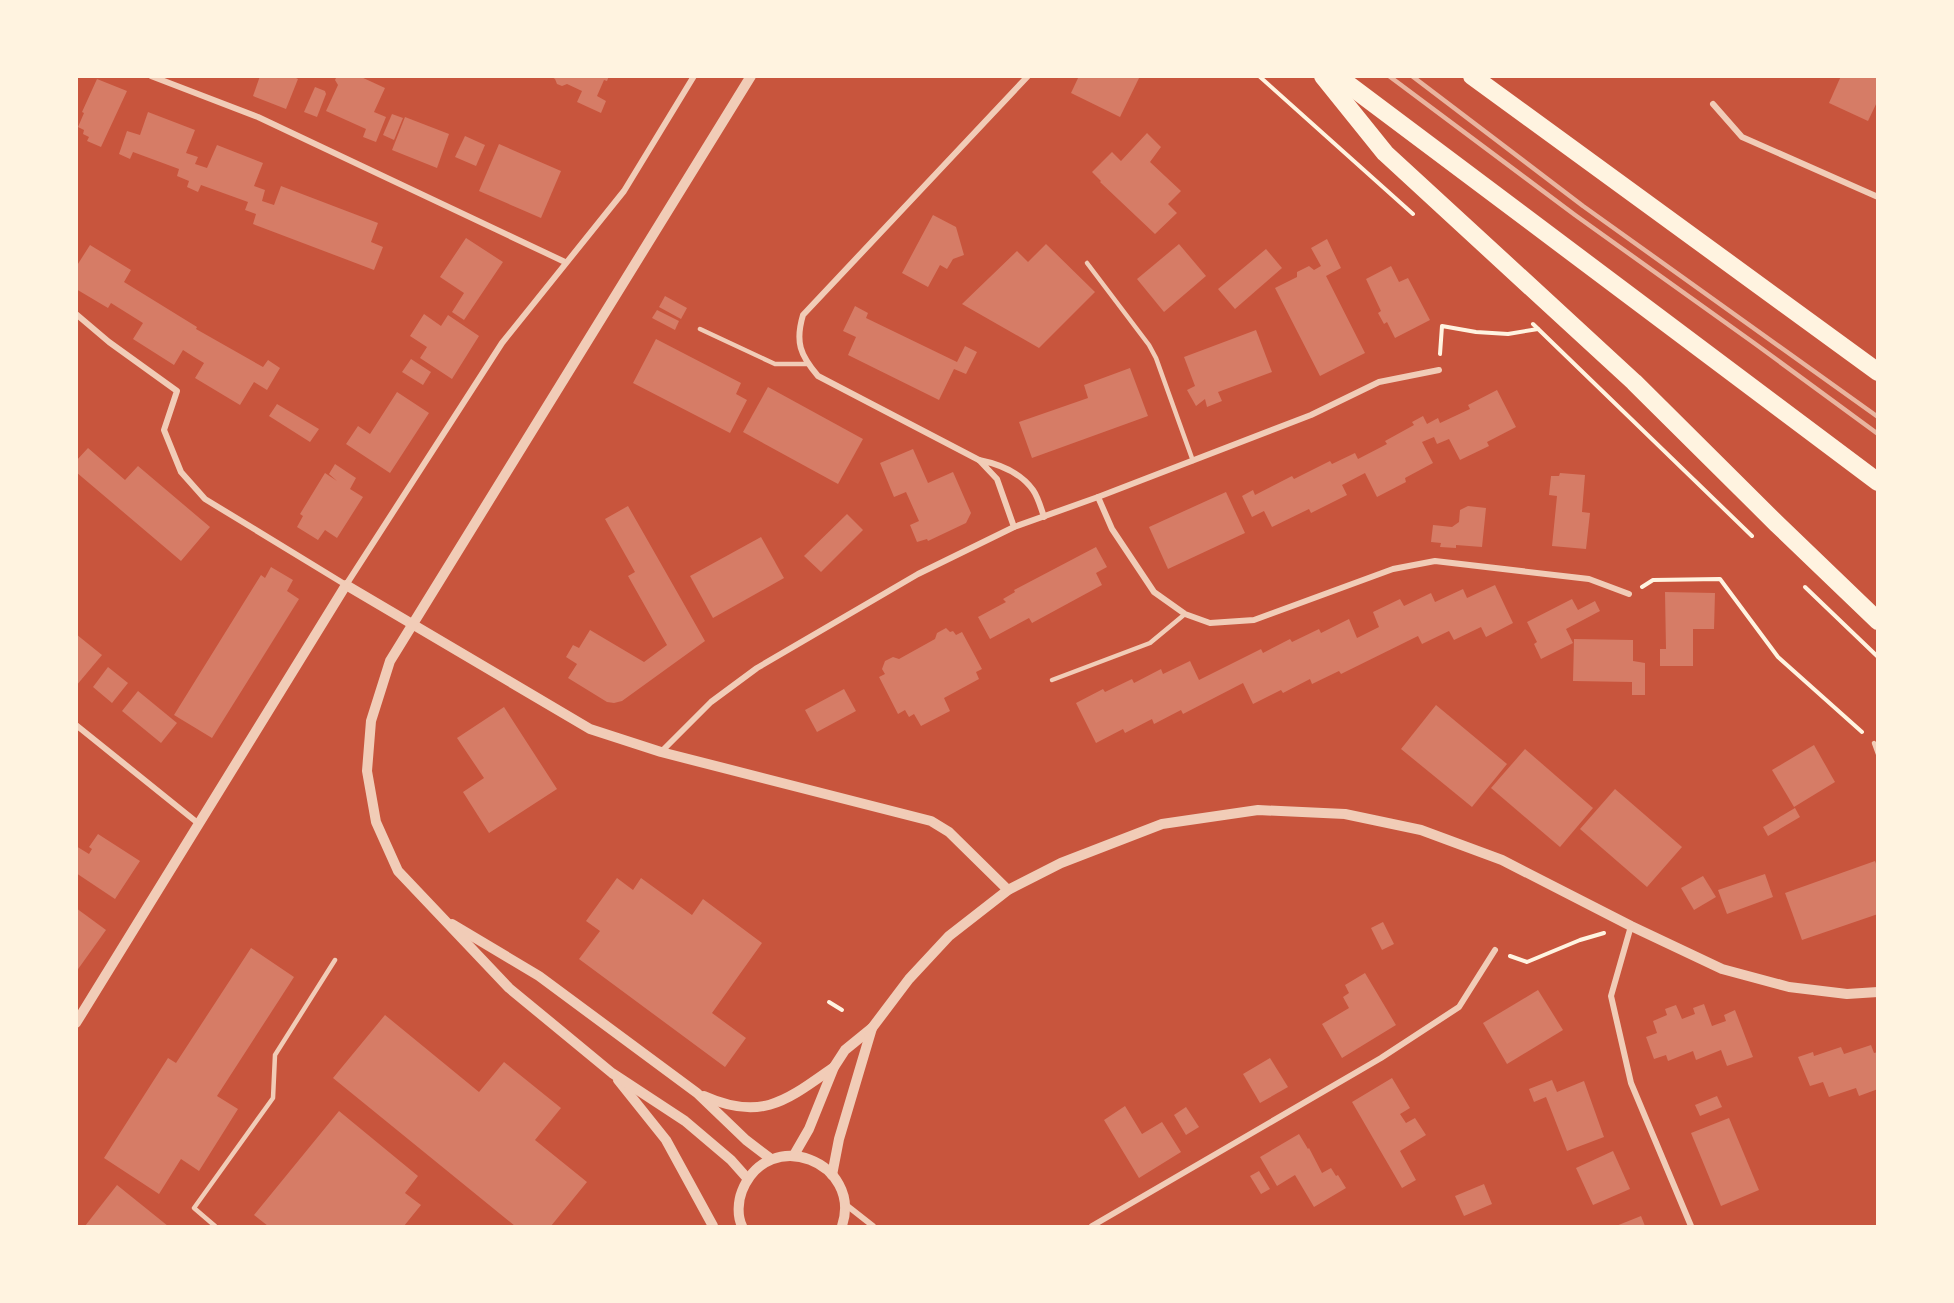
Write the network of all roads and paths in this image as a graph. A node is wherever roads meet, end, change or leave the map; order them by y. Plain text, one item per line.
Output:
1 (151, 76) edge
2 (694, 76) edge
3 (751, 76) edge
4 (1028, 76) edge
5 (1259, 76) edge
6 (1323, 76) edge
7 (1337, 76) edge
8 (1472, 76) edge
9 (1713, 104) dead end
10 (1878, 197) edge
11 (1414, 215) dead end
12 (565, 262) junction
13 (1087, 264) dead end
14 (76, 314) edge
15 (1531, 322) dead end
16 (700, 329) dead end
17 (1538, 329) junction
18 (808, 364) junction
19 (1439, 370) joint
20 (1878, 372) edge
21 (979, 460) junction
22 (1193, 461) junction
23 (1878, 482) edge
24 (1098, 497) junction
25 (1044, 517) junction
26 (1014, 527) junction
27 (1759, 542) dead end
28 (1801, 583) dead end
29 (345, 585) junction
30 (1629, 594) joint
31 (1185, 614) junction
32 (1878, 621) edge
33 (1878, 657) edge
34 (1052, 680) dead end
35 (76, 725) edge
36 (1874, 743) joint
37 (660, 752) junction
38 (1878, 754) edge
39 (199, 824) junction
40 (1008, 890) junction
41 (439, 917) junction
42 (1631, 926) junction
43 (1494, 950) joint
44 (335, 960) dead end
45 (1878, 992) edge
46 (829, 1002) dead end
47 (842, 1010) dead end
48 (76, 1023) edge
49 (872, 1028) junction
50 (834, 1066) junction
51 (612, 1072) junction
52 (697, 1093) junction
53 (794, 1155) junction
54 (771, 1159) junction
55 (832, 1175) junction
56 (747, 1178) junction
57 (845, 1204) junction
58 (215, 1227) edge
59 (712, 1227) edge
60 (742, 1227) edge
61 (842, 1227) edge
62 (873, 1227) edge
63 (1092, 1227) edge
64 (1691, 1227) edge

1 - 12 street
2 - 12 street
3 - 41 street
4 - 18 street
5 - 11 path
6 - 32 highway
7 - 23 highway
8 - 20 highway
9 - 10 street
12 - 29 street
13 - 22 lane
14 - 29 street
15 - 17 path
16 - 18 lane
17 - 19 path
17 - 27 path
18 - 21 street
19 - 22 street
21 - 25 street
21 - 26 street
22 - 24 street
24 - 25 street
24 - 31 street
25 - 26 street
26 - 37 street
28 - 33 path
29 - 37 street
29 - 39 street
30 - 31 street
30 - 36 path
31 - 34 lane
35 - 39 street
36 - 38 lane
37 - 40 street
39 - 48 street
40 - 42 street
40 - 49 street
41 - 51 street
41 - 52 street
42 - 43 path
42 - 45 street
42 - 64 street
43 - 63 street
44 - 58 lane
46 - 47 path
49 - 50 street
49 - 55 street
50 - 52 street
50 - 53 street
51 - 56 street
51 - 59 street
52 - 54 street
53 - 54 street
53 - 55 street
54 - 56 street
55 - 57 street
56 - 60 street
57 - 61 street
57 - 62 street

